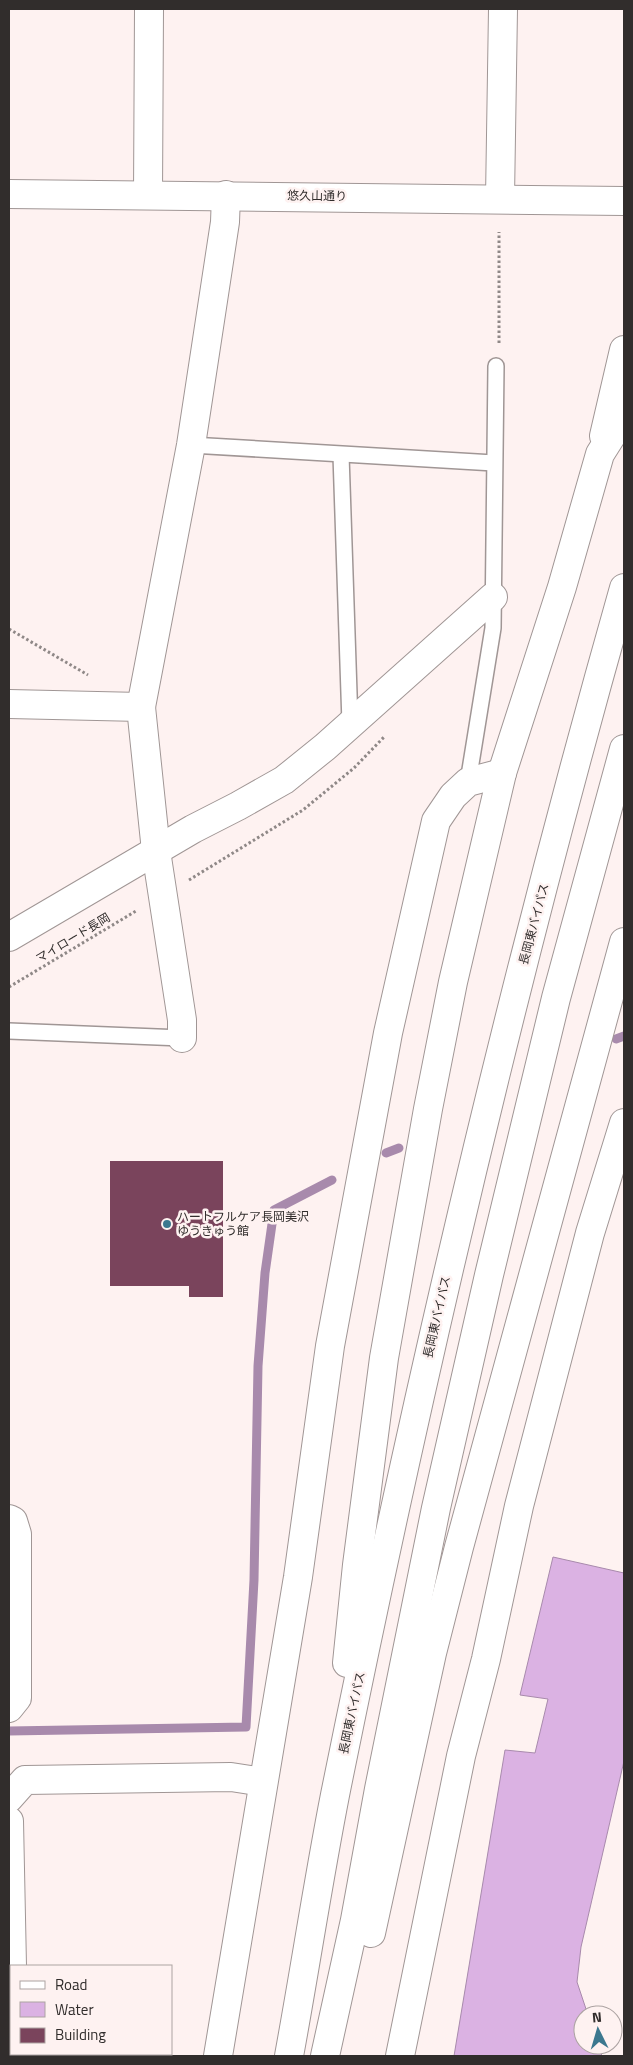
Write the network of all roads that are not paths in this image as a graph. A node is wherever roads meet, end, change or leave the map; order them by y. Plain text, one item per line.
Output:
1 (149, 9) edge
2 (503, 9) edge
3 (9, 194) edge
4 (148, 195) junction
5 (226, 196) junction
6 (500, 198) junction
7 (624, 201) edge
8 (624, 350) edge
9 (496, 366) road end
10 (624, 416) edge
11 (191, 446) junction
12 (600, 454) junction
13 (341, 455) junction
14 (494, 463) junction
15 (624, 588) edge
16 (493, 597) junction
17 (9, 704) edge
18 (141, 707) junction
19 (350, 723) junction
20 (624, 749) edge
21 (502, 773) junction
22 (468, 782) junction
23 (156, 851) junction
24 (9, 937) edge
25 (624, 942) edge
26 (9, 1031) edge
27 (182, 1038) joint
28 (624, 1123) edge
29 (9, 1519) edge
30 (9, 1708) edge
31 (263, 1782) junction
32 (9, 1798) edge
33 (334, 1799) junction
34 (9, 1821) edge
35 (12, 1965) edge
36 (218, 2056) edge
37 (289, 2056) edge
38 (325, 2056) edge
39 (344, 2056) edge
40 (400, 2056) edge

1 - 4 main road
2 - 6 main road
3 - 4 main road, 悠久山通り
4 - 5 main road, 悠久山通り
5 - 6 main road, 悠久山通り
5 - 11 main road
6 - 7 main road, 悠久山通り
8 - 12 main road
9 - 14 lane
10 - 12 main road
11 - 13 lane
11 - 18 main road
12 - 21 main road
13 - 14 lane
13 - 19 lane
14 - 16 lane
15 - 33 main road, 長岡東バイパス
16 - 19 main road
16 - 22 lane
17 - 18 main road
18 - 23 main road
19 - 23 main road
20 - 38 main road
21 - 22 main road
21 - 33 main road
22 - 31 main road
23 - 24 main road
23 - 27 main road
25 - 39 main road
26 - 27 lane
28 - 40 main road
29 - 30 main road
31 - 32 main road
31 - 36 main road
33 - 37 main road, 長岡東バイパス
34 - 35 main road

